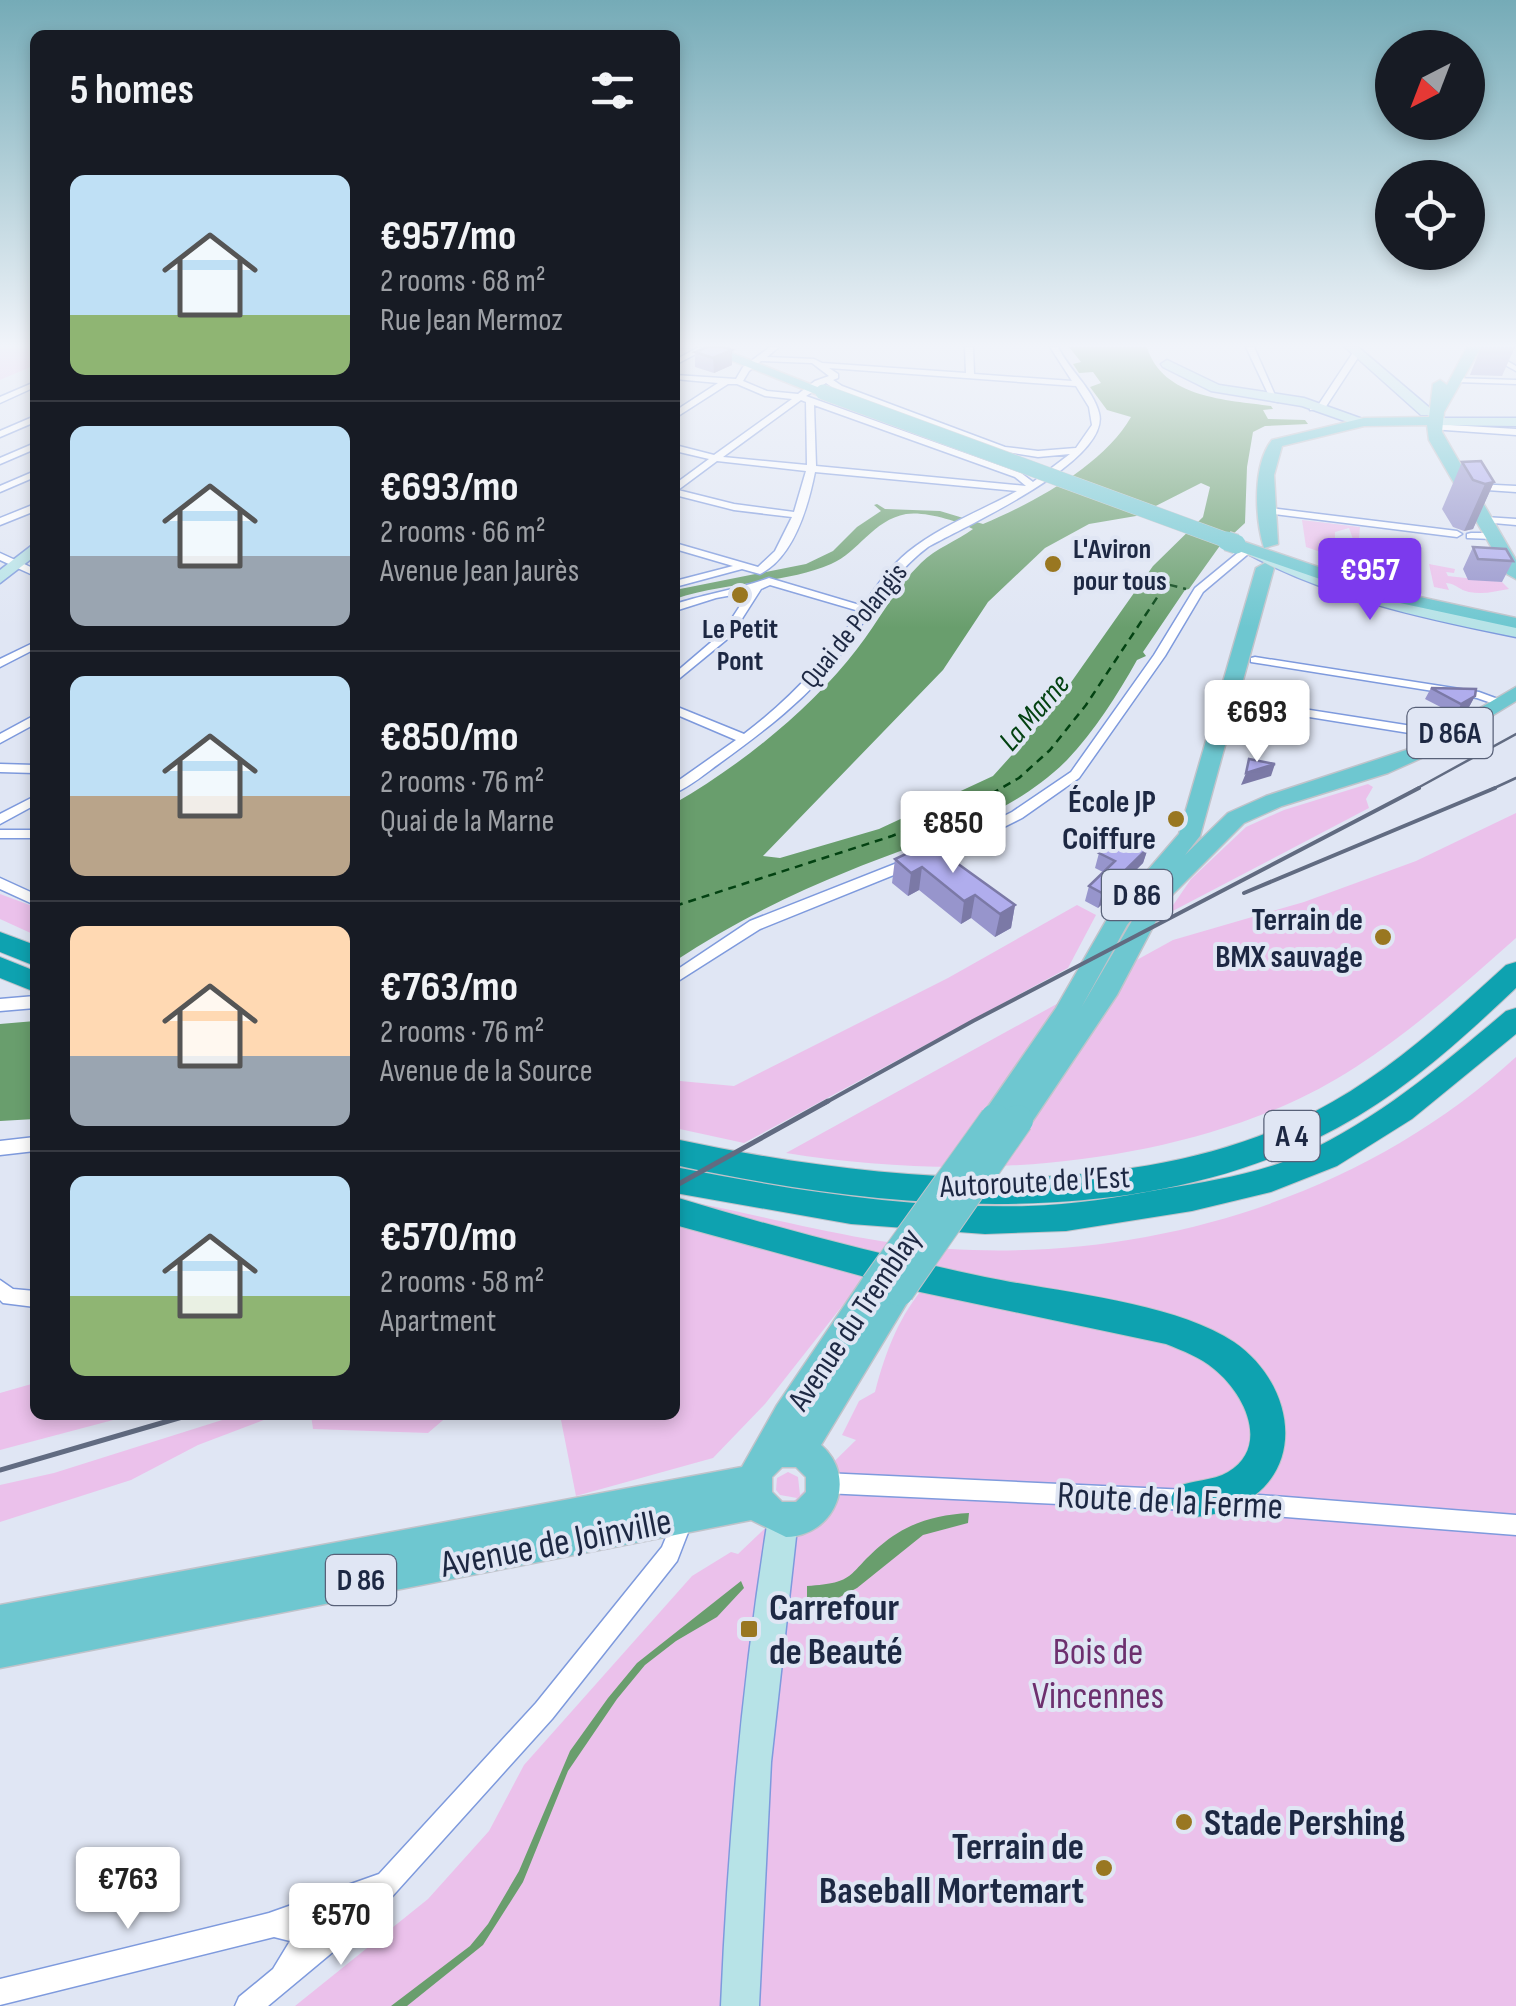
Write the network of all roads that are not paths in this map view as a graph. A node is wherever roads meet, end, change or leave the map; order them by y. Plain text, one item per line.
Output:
1 (742, 441) edge
2 (812, 441) edge
3 (935, 441) edge
4 (952, 441) edge
5 (983, 441) edge
6 (1086, 441) edge
7 (1283, 441) edge
8 (1438, 441) edge
9 (30, 448) edge
10 (680, 449) edge
11 (1077, 450) junction
12 (715, 459) junction
13 (0, 461) edge
14 (811, 468) junction
15 (1266, 472) junction
16 (30, 476) edge
17 (680, 486) edge
18 (1467, 486) edge
19 (1028, 487) junction
20 (0, 489) edge
21 (1516, 489) edge
22 (680, 492) edge
23 (30, 509) edge
24 (1270, 511) junction
25 (798, 514) junction
26 (1484, 520) junction
27 (0, 522) edge
28 (1516, 522) edge
29 (1457, 534) dead end
30 (1471, 536) dead end
31 (1494, 536) junction
32 (680, 548) edge
33 (30, 550) edge
34 (1258, 551) junction
35 (5, 559) edge
36 (738, 568) junction
37 (30, 570) edge
38 (760, 571) junction
39 (1516, 574) edge
40 (0, 578) edge
41 (680, 583) edge
42 (763, 584) junction
43 (680, 606) edge
44 (866, 610) junction
45 (1516, 615) edge
46 (1516, 628) edge
47 (30, 648) edge
48 (1255, 660) dead end
49 (0, 664) edge
50 (680, 676) edge
51 (1226, 698) junction
52 (1508, 698) edge
53 (680, 712) edge
54 (30, 723) edge
55 (0, 724) edge
56 (14, 732) junction
57 (743, 738) junction
58 (0, 739) edge
59 (1438, 740) junction
60 (0, 768) edge
61 (30, 768) edge
62 (680, 784) edge
63 (30, 803) edge
64 (1198, 808) junction
65 (1236, 818) junction
66 (0, 820) edge
67 (0, 834) edge
68 (30, 834) edge
69 (0, 883) edge
70 (30, 898) edge
71 (0, 941) edge
72 (30, 954) edge
73 (0, 967) edge
74 (1516, 972) edge
75 (680, 975) edge
76 (30, 980) edge
77 (30, 1002) edge
78 (0, 1005) edge
79 (1516, 1018) edge
80 (1006, 1119) junction
81 (30, 1145) edge
82 (0, 1148) edge
83 (680, 1153) edge
84 (680, 1181) edge
85 (680, 1212) edge
86 (0, 1288) edge
87 (30, 1299) edge
88 (772, 1482) junction
89 (824, 1483) junction
90 (1189, 1500) junction
91 (679, 1506) junction
92 (1516, 1525) edge
93 (0, 1623) edge
94 (0, 1650) edge
95 (387, 1882) junction
96 (269, 1926) junction
97 (270, 1988) junction
98 (0, 1992) edge
99 (248, 2006) edge
100 (740, 2006) edge

1 - 12 street
2 - 14 street
3 - 19 street
4 - 34 main road, bridge
5 - 11 street
6 - 11 street, Quai de Polangis
7 - 15 main road
8 - 26 main road
9 - 13 street
10 - 12 street
11 - 19 street, Quai de Polangis
12 - 14 street
12 - 17 street
14 - 19 street
14 - 25 street
15 - 24 main road
15 - 34 main road
16 - 20 street
18 - 21 street
19 - 44 street, Quai de Polangis
22 - 25 street
23 - 27 street
24 - 29 street
24 - 34 main road
25 - 38 street
26 - 28 street
26 - 31 main road
30 - 31 street
31 - 39 main road
32 - 36 street
33 - 35 street
34 - 45 street
34 - 46 main road
34 - 51 main road
34 - 75 street
35 - 37 street
35 - 40 street
36 - 38 street
36 - 41 street
38 - 42 street
42 - 43 street
42 - 44 street
42 - 50 street
44 - 57 street, Quai de Polangis
47 - 49 street
48 - 52 street
51 - 59 street
51 - 64 main road
52 - 59 main road, D 86A
53 - 57 street
54 - 56 street
55 - 56 street
56 - 58 street
57 - 62 street, Quai de Polangis
59 - 65 main road, D 86A
60 - 61 street
63 - 66 street
64 - 65 main road
64 - 80 main road, Avenue du Tremblay / D 86
65 - 80 main road, Avenue du Tremblay / D 86
67 - 68 street
69 - 70 street
71 - 72 highway
73 - 76 highway
74 - 83 highway, Autoroute de l’Est / A 4
77 - 78 street
79 - 84 highway, Autoroute de l’Est / A 4
80 - 88 main road, Avenue du Tremblay / D 86, bridge
81 - 82 street
85 - 90 highway
86 - 87 street
88 - 89 main road
88 - 89 main road
88 - 91 main road, Avenue de Joinville / D 86
88 - 100 street, Avenue du Tremblay
89 - 90 street, Route de la Ferme
90 - 92 street, Route de la Ferme
91 - 93 main road, Avenue de Joinville / D 86
91 - 94 main road, Avenue de Joinville / D 86
91 - 95 street
95 - 96 street
95 - 97 street
96 - 97 street
96 - 98 street
97 - 99 street

